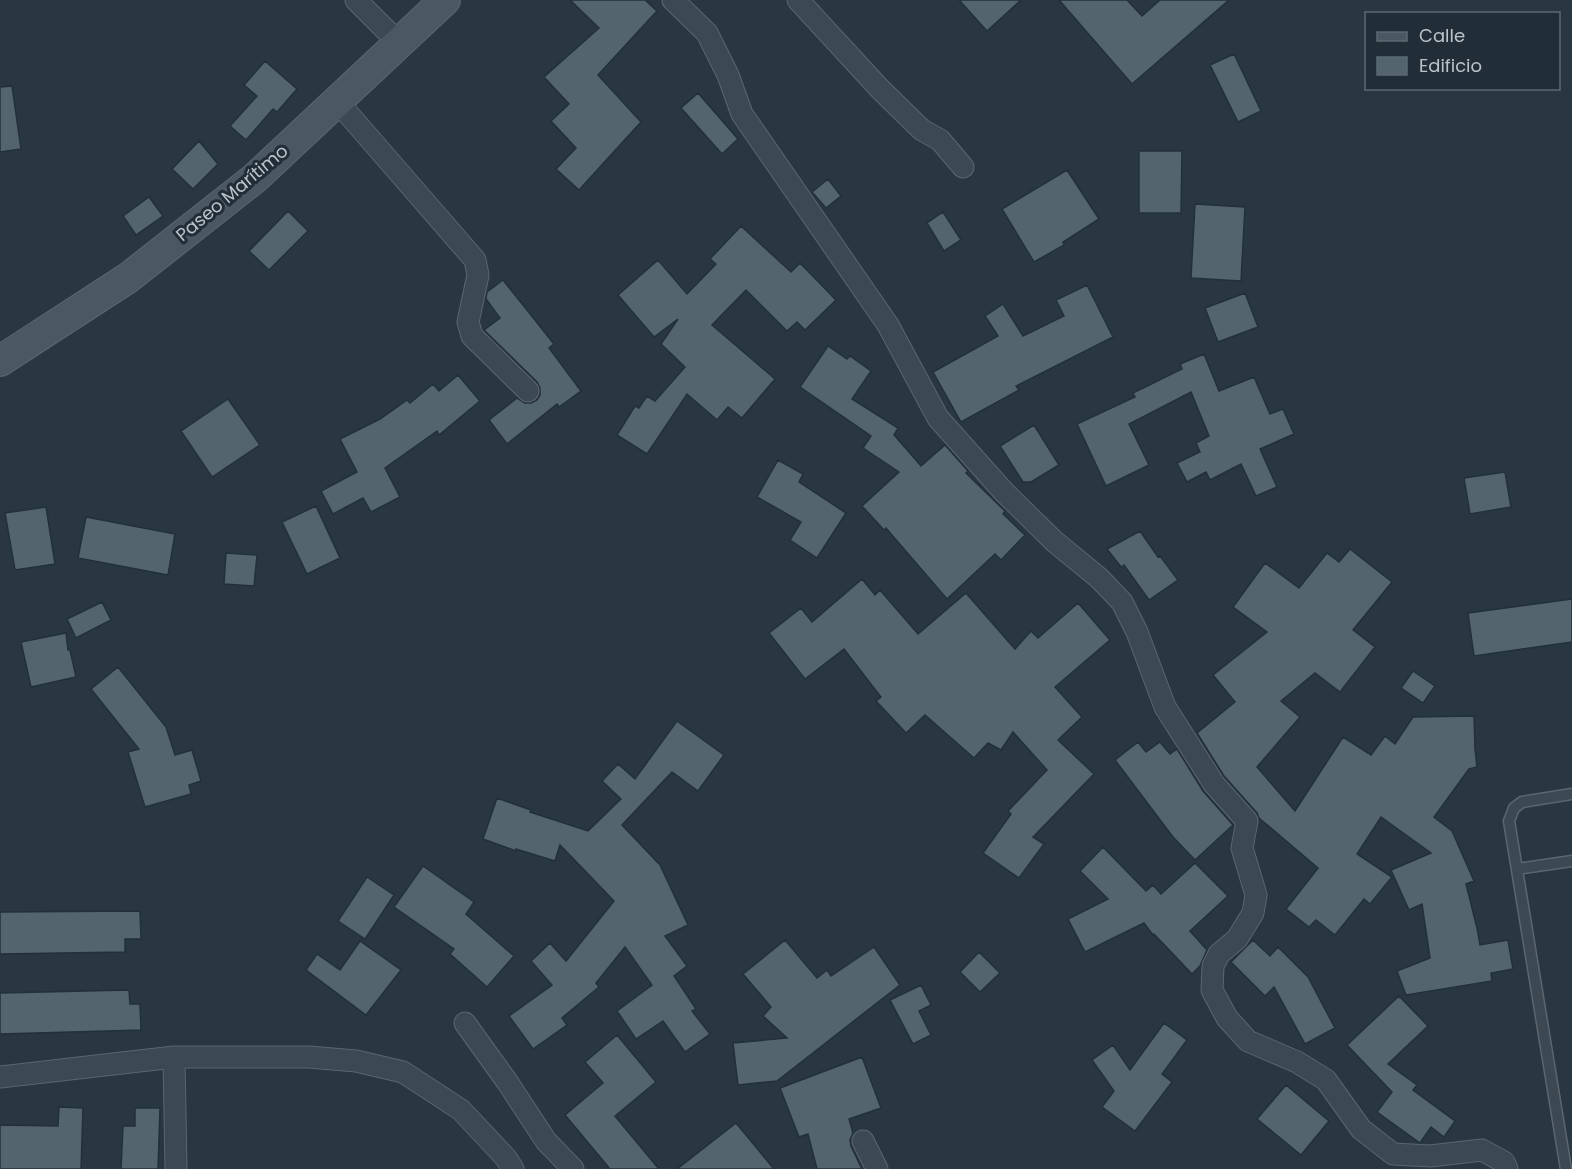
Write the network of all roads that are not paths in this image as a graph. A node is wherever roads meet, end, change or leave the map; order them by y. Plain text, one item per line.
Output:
1 (356, 0) edge
2 (445, 0) edge
3 (673, 0) edge
4 (798, 0) edge
5 (399, 43) junction
6 (337, 101) junction
7 (963, 167) dead end
8 (0, 361) edge
9 (528, 391) dead end
10 (1572, 794) edge
11 (1572, 861) edge
12 (1517, 869) junction
13 (465, 1023) dead end
14 (174, 1058) junction
15 (0, 1077) edge
16 (863, 1141) dead end
17 (176, 1169) edge
18 (513, 1169) edge
19 (573, 1169) edge
20 (877, 1169) edge
21 (1508, 1169) edge
22 (1566, 1169) edge

1 - 5 street
2 - 5 main road, Paseo Marítimo
3 - 21 street
4 - 7 street
5 - 6 main road, Paseo Marítimo
6 - 8 main road, Paseo Marítimo
6 - 9 street
10 - 12 lane
11 - 12 lane
12 - 22 lane
13 - 19 street
14 - 15 street
14 - 17 street
14 - 18 street
16 - 20 street

